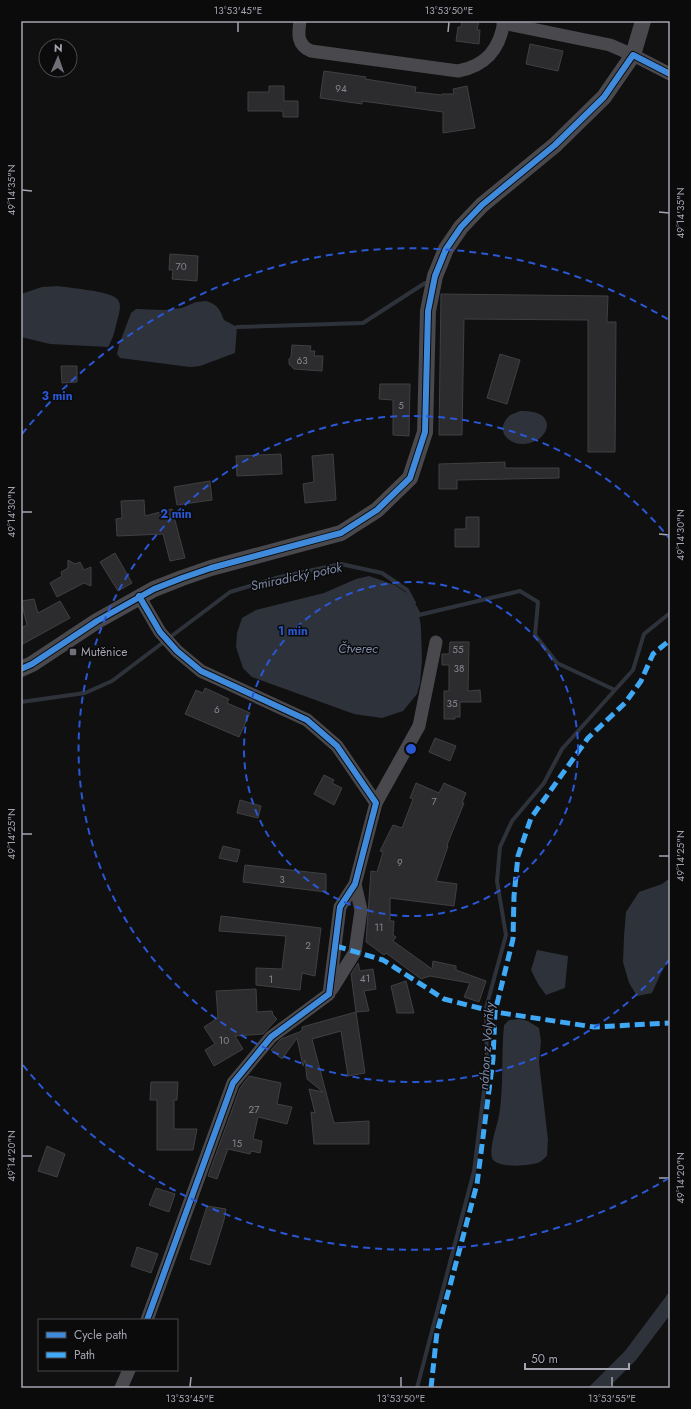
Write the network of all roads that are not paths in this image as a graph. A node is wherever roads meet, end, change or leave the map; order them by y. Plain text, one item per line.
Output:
1 (300, 21) edge
2 (643, 21) edge
3 (504, 22) edge
4 (634, 54) junction
5 (670, 74) edge
6 (139, 596) junction
7 (436, 642) dead end
8 (21, 669) edge
9 (376, 803) junction
10 (355, 884) junction
11 (329, 994) junction
12 (147, 1319) edge
13 (128, 1371) edge
14 (121, 1388) edge

1 - 3 street
2 - 4 street
3 - 4 street
4 - 5 street
4 - 6 street
6 - 8 street
6 - 9 street
7 - 9 street
9 - 10 street
10 - 11 street
10 - 11 street
11 - 12 street
13 - 14 street

